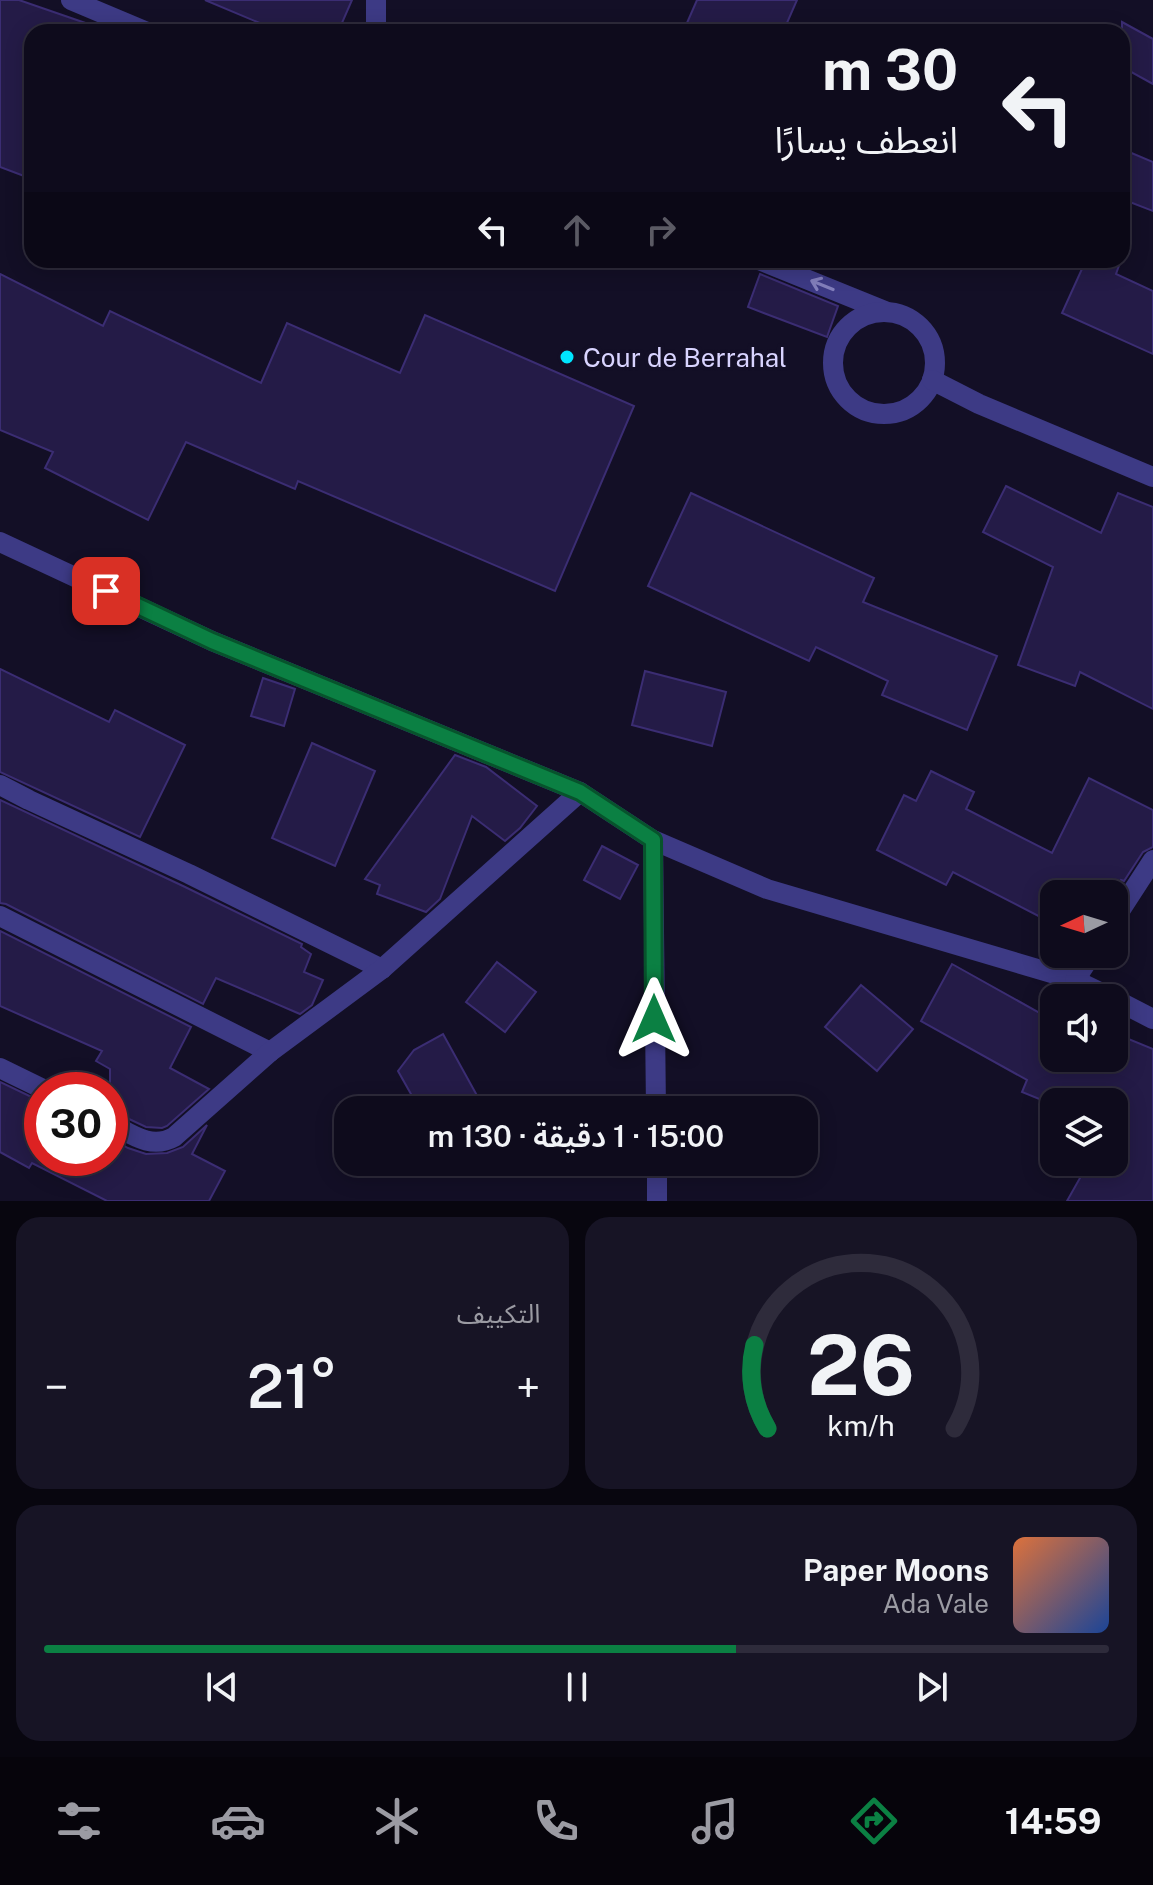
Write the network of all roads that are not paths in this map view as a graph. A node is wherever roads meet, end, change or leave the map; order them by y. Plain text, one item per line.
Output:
1 (71, 0) edge
2 (376, 0) edge
3 (128, 24) edge
4 (376, 24) edge
5 (779, 268) edge
6 (885, 311) junction
7 (932, 380) junction
8 (1153, 477) edge
9 (0, 542) edge
10 (0, 785) edge
11 (580, 792) junction
12 (653, 840) junction
13 (1153, 860) edge
14 (1128, 898) edge
15 (0, 916) edge
16 (1083, 968) edge
17 (382, 969) junction
18 (1075, 980) junction
19 (1083, 984) edge
20 (1128, 1006) edge
21 (1153, 1019) edge
22 (270, 1052) junction
23 (0, 1068) edge
24 (24, 1080) edge
25 (656, 1096) edge
26 (128, 1132) edge
27 (657, 1176) edge
28 (657, 1201) edge

1 - 3 street
2 - 4 street
6 -> 5 street
6 - 7 street
6 - 7 street
7 - 8 street
9 - 11 street
10 - 17 street
11 - 12 street
11 - 17 street
12 - 18 street
12 - 25 street
13 - 14 street
15 - 22 street
16 - 18 street
17 - 22 street
18 - 19 street
20 - 21 street
22 - 26 street
23 - 24 street
27 - 28 street

